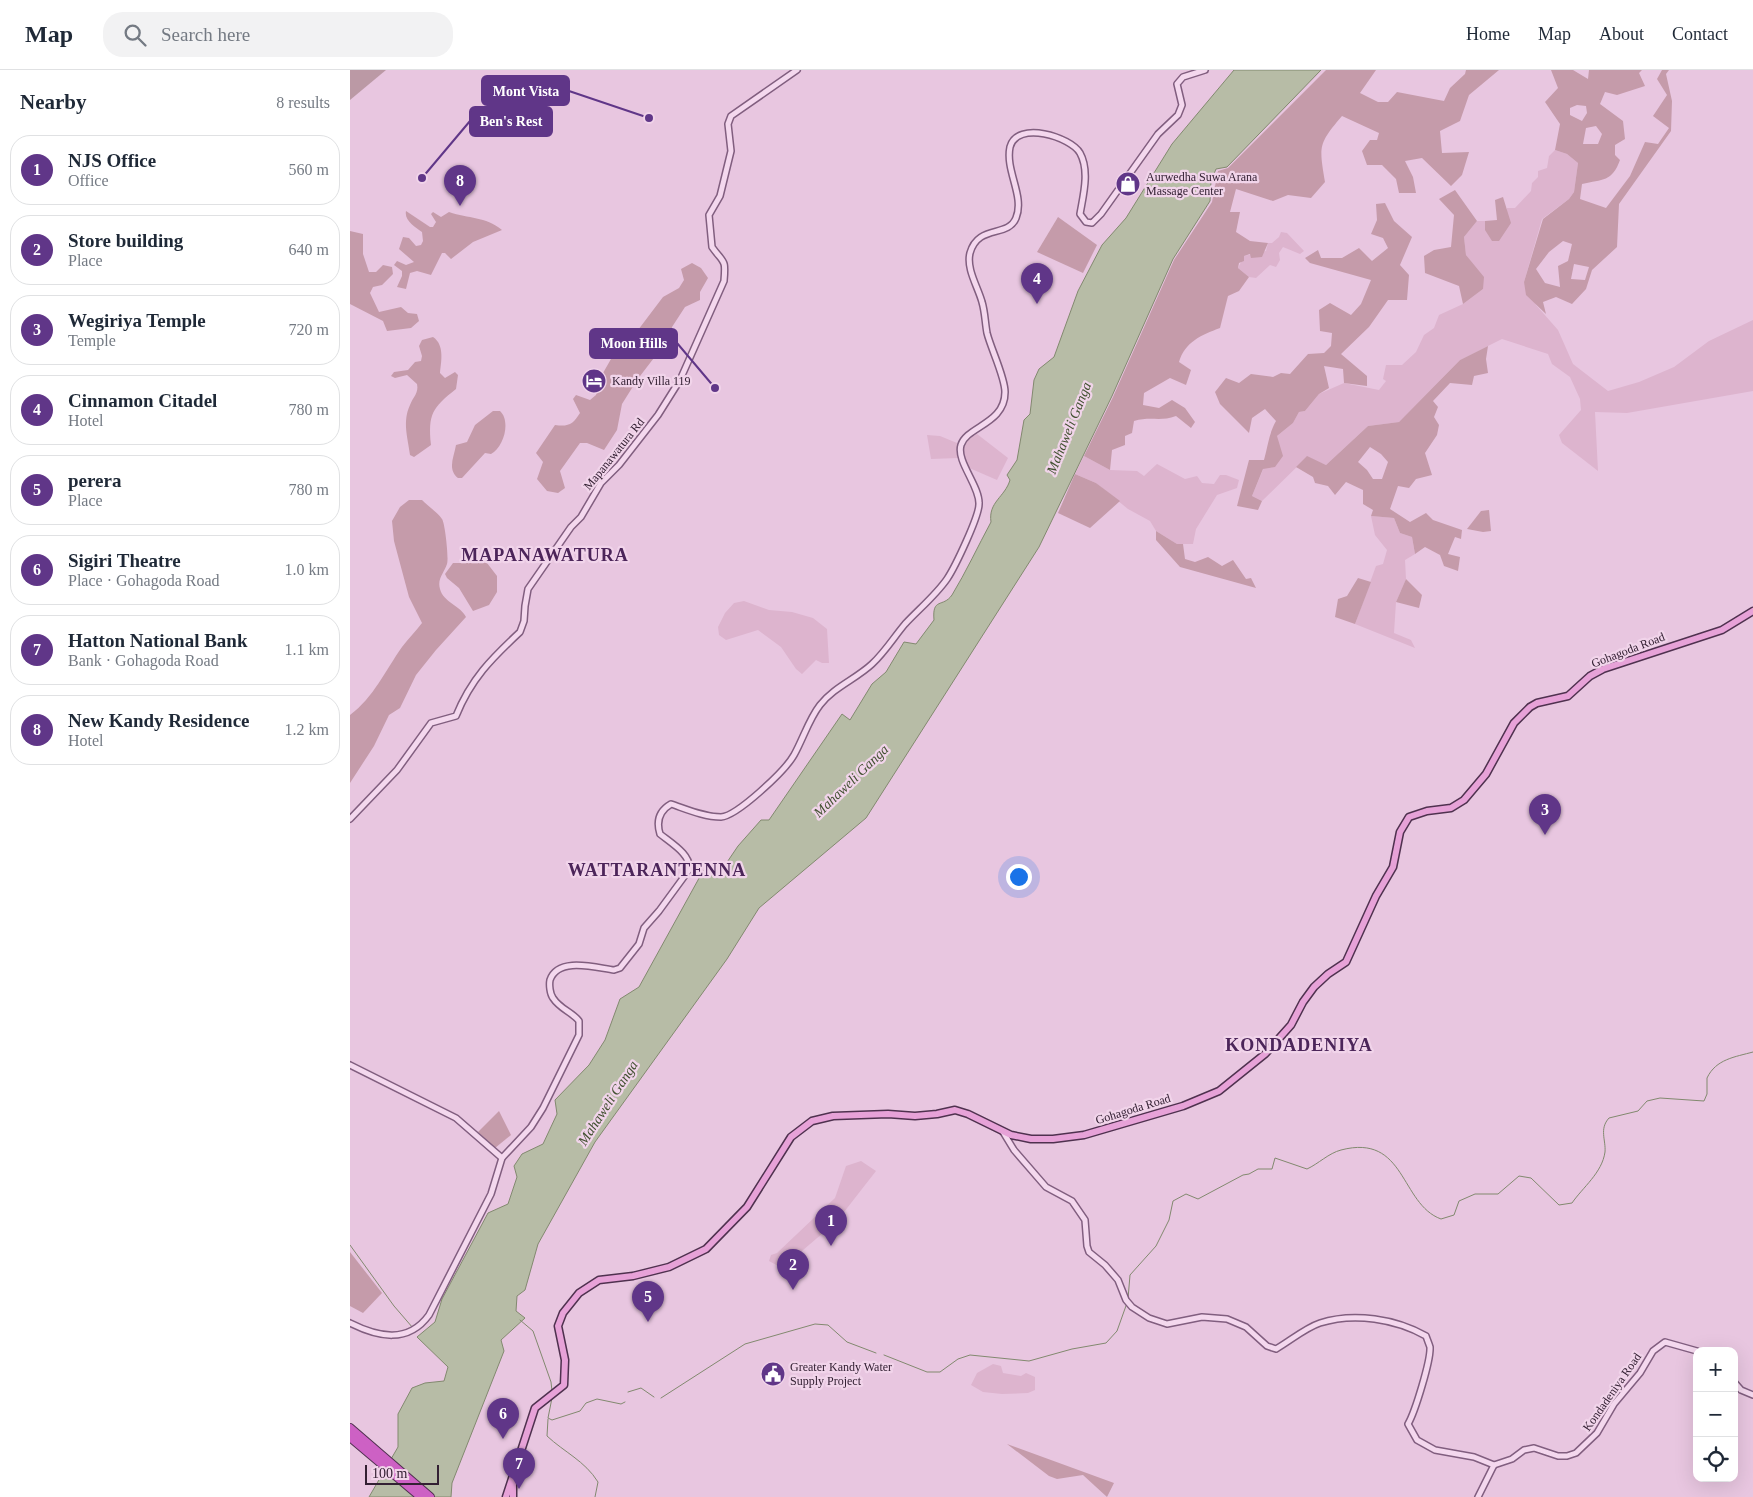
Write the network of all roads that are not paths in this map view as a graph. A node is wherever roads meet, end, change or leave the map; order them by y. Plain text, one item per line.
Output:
1 (797, 70) edge
2 (1205, 70) edge
3 (1753, 611) edge
4 (350, 819) edge
5 (350, 1065) edge
6 (1002, 1132) junction
7 (502, 1158) junction
8 (350, 1323) edge
9 (1693, 1350) edge
10 (1738, 1387) edge
11 (1753, 1395) edge
12 (350, 1428) edge
13 (350, 1437) edge
14 (370, 1450) junction
15 (1494, 1465) junction
16 (513, 1479) junction
17 (421, 1497) edge
18 (430, 1497) edge
19 (506, 1497) edge
20 (513, 1497) edge
21 (1478, 1497) edge

1 - 4 street, Mapanawatura Rd
2 - 7 street
3 - 6 main road, Gohagoda Road
5 - 7 street
6 - 15 street
6 - 16 main road, Gohagoda Road
7 - 8 street
9 - 15 street, Kondadeniya Road
10 - 11 street
12 - 14 highway
13 - 14 highway
14 - 17 highway
14 - 18 highway
15 - 21 street
16 - 19 main road, Gohagoda Road
16 - 20 main road, Gohagoda Road

